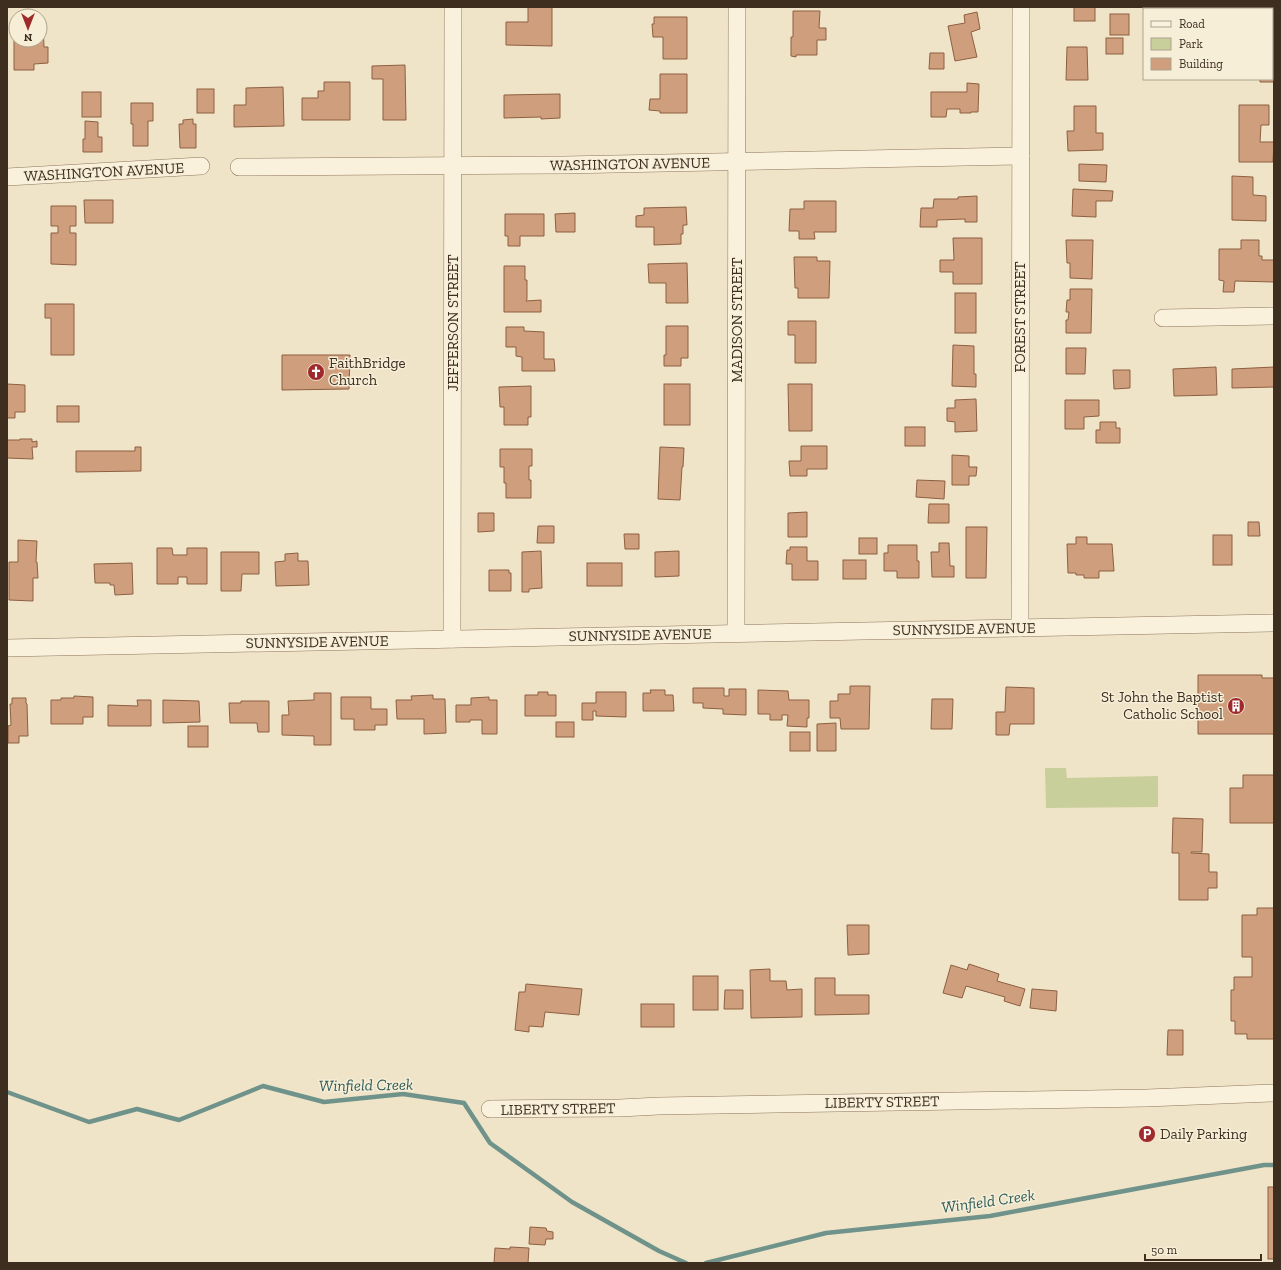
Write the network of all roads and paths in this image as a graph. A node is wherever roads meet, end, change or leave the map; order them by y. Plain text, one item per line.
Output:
1 (453, 7) edge
2 (737, 7) edge
3 (1021, 7) edge
4 (1020, 156) junction
5 (737, 162) junction
6 (200, 166) dead end
7 (453, 166) junction
8 (239, 167) dead end
9 (7, 177) edge
10 (1274, 316) edge
11 (1163, 318) dead end
12 (1274, 623) edge
13 (1020, 628) junction
14 (736, 633) junction
15 (452, 639) junction
16 (7, 648) edge
17 (1274, 1093) edge
18 (490, 1110) dead end

1 - 7 street, JEFFERSON STREET
2 - 5 street, MADISON STREET
3 - 4 street, FOREST STREET
4 - 5 street, WASHINGTON AVENUE
4 - 13 street, FOREST STREET
5 - 7 street, WASHINGTON AVENUE
5 - 14 street, MADISON STREET
6 - 9 street, WASHINGTON AVENUE
7 - 8 street, WASHINGTON AVENUE
7 - 15 street, JEFFERSON STREET
10 - 11 street
12 - 13 street, SUNNYSIDE AVENUE
13 - 14 street, SUNNYSIDE AVENUE
14 - 15 street, SUNNYSIDE AVENUE
15 - 16 street, SUNNYSIDE AVENUE
17 - 18 street, LIBERTY STREET

